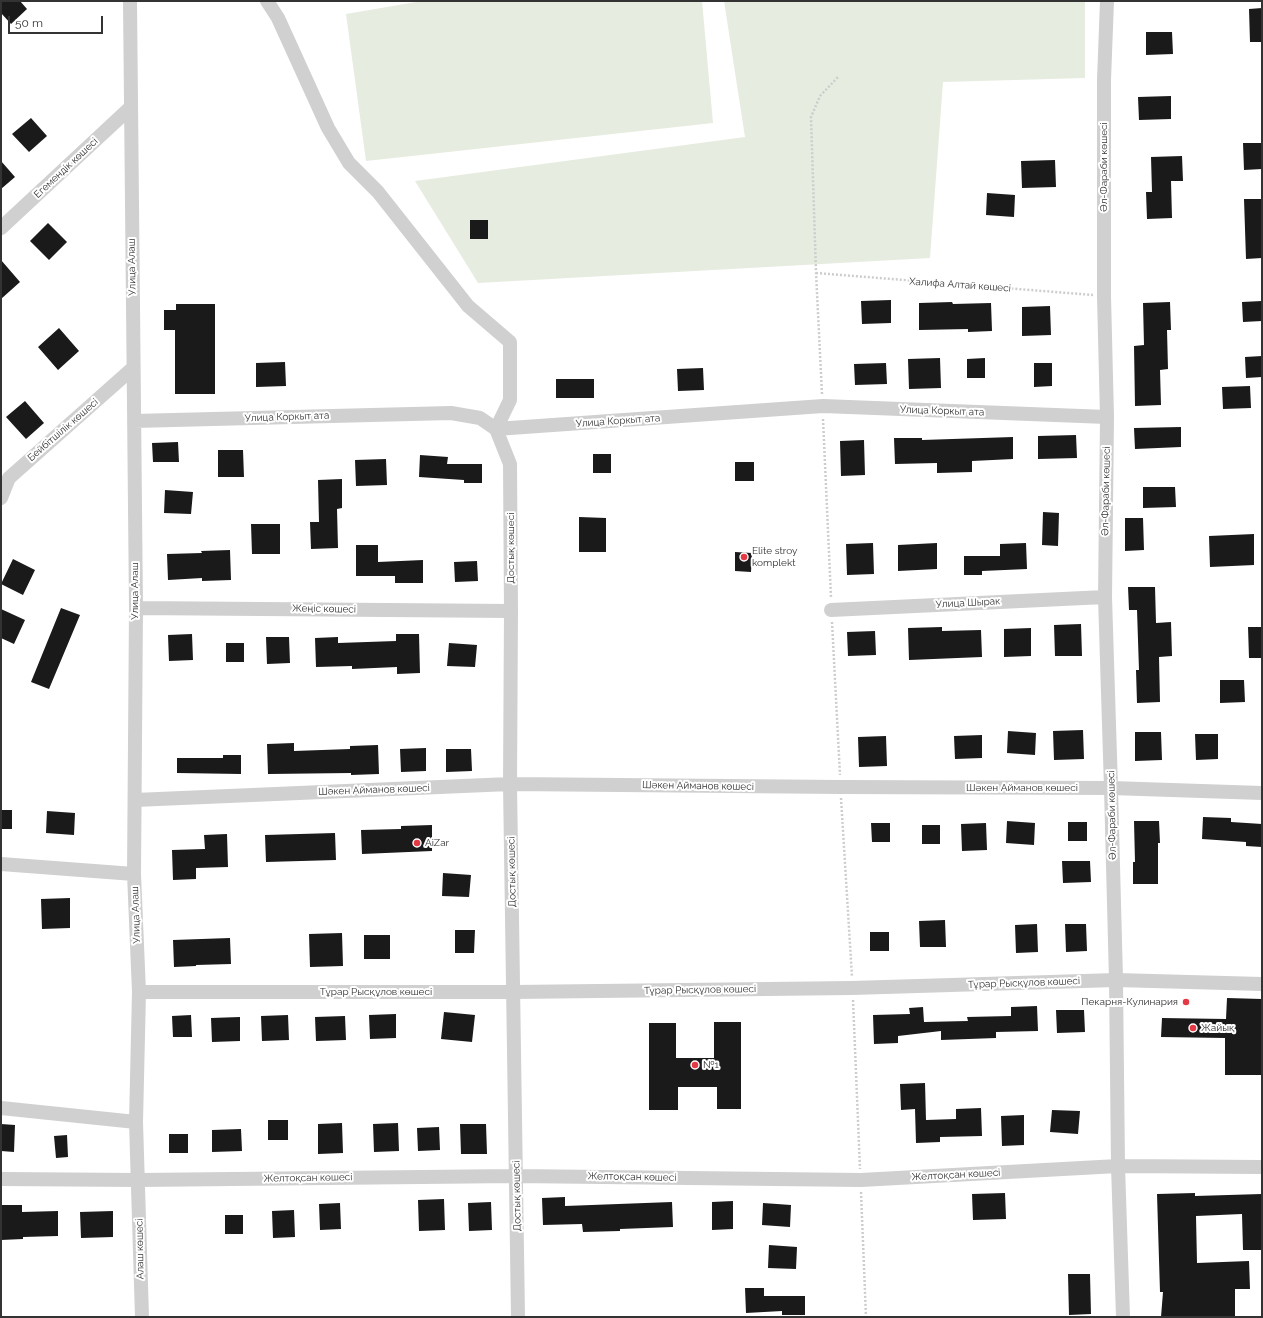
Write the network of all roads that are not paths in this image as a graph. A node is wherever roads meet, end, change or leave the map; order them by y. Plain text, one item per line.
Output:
1 (130, 1) edge
2 (267, 1) edge
3 (1106, 1) edge
4 (130, 108) junction
5 (1, 228) edge
6 (133, 368) junction
7 (1107, 417) junction
8 (134, 421) junction
9 (496, 429) junction
10 (1, 497) edge
11 (1105, 597) junction
12 (136, 608) junction
13 (831, 610) road end
14 (511, 611) junction
15 (510, 784) junction
16 (1111, 788) junction
17 (1262, 793) edge
18 (135, 800) junction
19 (1, 864) edge
20 (134, 874) junction
21 (1116, 980) junction
22 (1262, 984) edge
23 (139, 992) junction
24 (514, 992) junction
25 (1, 1108) edge
26 (136, 1122) junction
27 (1118, 1166) junction
28 (1262, 1167) edge
29 (516, 1176) junction
30 (1, 1179) edge
31 (138, 1180) junction
32 (142, 1317) edge
33 (518, 1317) edge
34 (1122, 1317) edge

1 - 4 street, Улица Алаш
2 - 9 street
3 - 7 street, Әл-Фараби көшесі
4 - 5 street, Егемендік көшесі
4 - 6 street, Улица Алаш
6 - 8 street, Улица Алаш
6 - 10 street, Бейбітшілік көшесі
7 - 9 street, Улица Коркыт ата
7 - 11 street, Әл-Фараби көшесі
8 - 9 street, Улица Коркыт ата
8 - 12 street, Улица Алаш
9 - 14 street, Достық көшесі
11 - 13 street, Улица Шырак
11 - 16 street, Әл-Фараби көшесі
12 - 14 street, Жеңіс көшесі
12 - 18 street, Улица Алаш
14 - 15 street, Достық көшесі
15 - 16 street, Шәкен Айманов көшесі
15 - 18 street, Шәкен Айманов көшесі
15 - 24 street, Достық көшесі
16 - 17 street, Шәкен Айманов көшесі
16 - 21 street, Әл-Фараби көшесі
18 - 20 street, Улица Алаш
19 - 20 street
20 - 23 street, Улица Алаш
21 - 22 street, Тұрар Рысқұлов көшесі
21 - 24 street, Тұрар Рысқұлов көшесі
21 - 27 street, Әл-Фараби көшесі
23 - 24 street, Тұрар Рысқұлов көшесі
23 - 26 street, Улица Алаш
24 - 29 street, Достық көшесі
25 - 26 street
26 - 31 street, Улица Алаш
27 - 28 street, Желтоқсан көшесі
27 - 29 street, Желтоқсан көшесі
27 - 34 street, Әл-Фараби көшесі
29 - 31 street, Желтоқсан көшесі
29 - 33 street, Достық көшесі
30 - 31 street, Желтоқсан көшесі
31 - 32 street, Алаш көшесі

